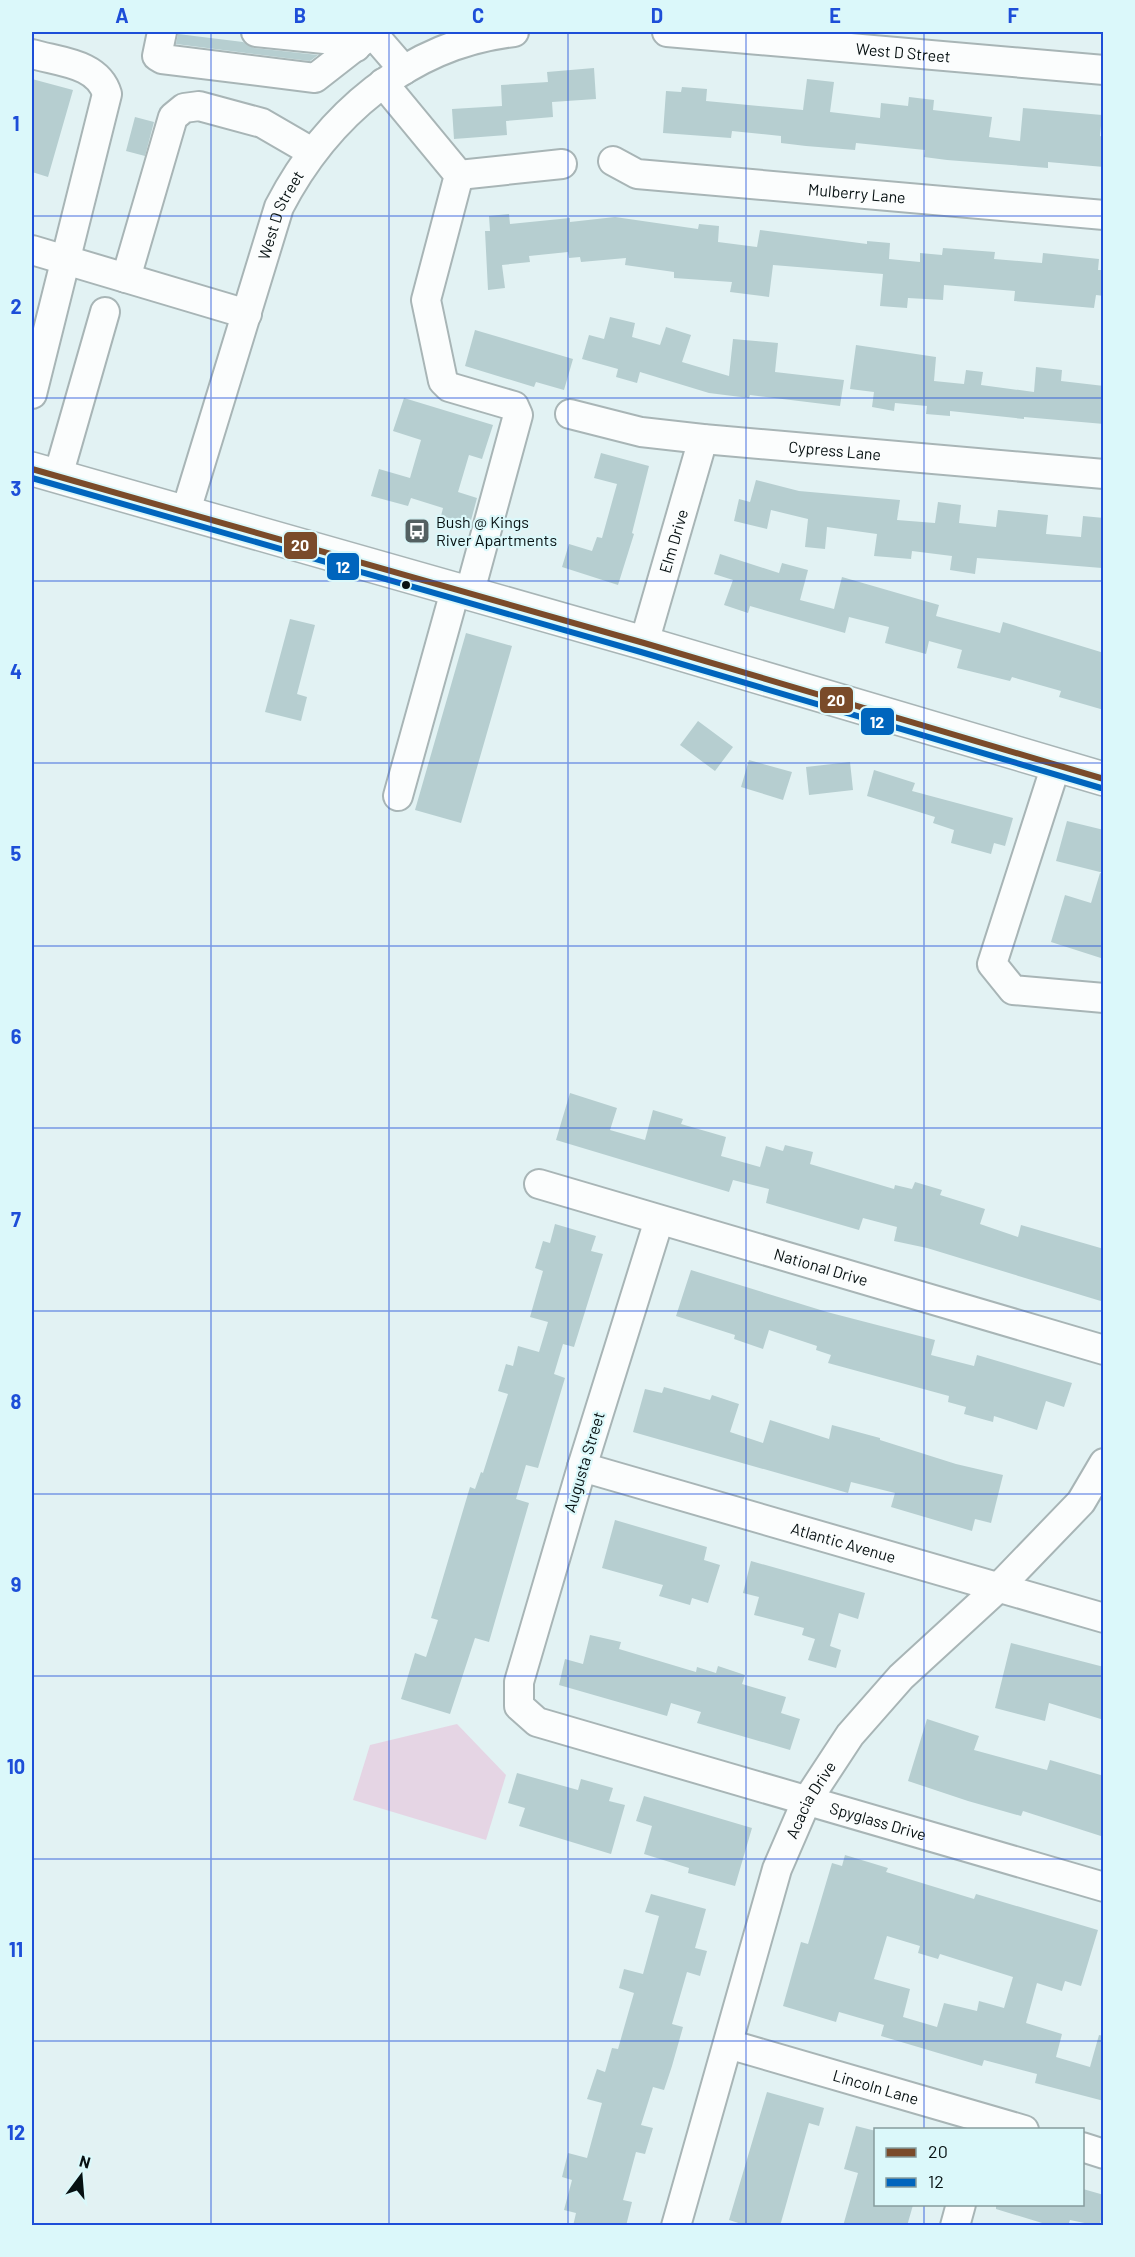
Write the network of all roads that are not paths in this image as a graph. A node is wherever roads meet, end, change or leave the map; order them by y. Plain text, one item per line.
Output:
1 (162, 32) edge
2 (256, 32) edge
3 (514, 32) edge
4 (667, 32) edge
5 (367, 37) edge
6 (32, 54) edge
7 (1104, 70) edge
8 (394, 76) junction
9 (312, 152) junction
10 (613, 161) dead end
11 (562, 164) dead end
12 (459, 175) junction
13 (1104, 215) edge
14 (32, 250) edge
15 (67, 260) junction
16 (126, 278) junction
17 (105, 312) dead end
18 (247, 314) junction
19 (32, 394) edge
20 (570, 414) dead end
21 (703, 439) junction
22 (45, 473) edge
23 (1104, 474) edge
24 (185, 514) junction
25 (462, 593) junction
26 (644, 643) junction
27 (1056, 765) junction
28 (1104, 778) edge
29 (398, 796) dead end
30 (1104, 998) edge
31 (539, 1184) dead end
32 (659, 1220) junction
33 (1104, 1350) edge
34 (1104, 1463) edge
35 (582, 1467) junction
36 (998, 1588) junction
37 (1104, 1618) edge
38 (519, 1706) joint
39 (807, 1802) junction
40 (1104, 1887) edge
41 (728, 2044) junction
42 (985, 2124) edge
43 (1011, 2128) edge
44 (1084, 2147) edge
45 (1104, 2154) edge
46 (961, 2206) edge
47 (676, 2226) edge
48 (955, 2226) edge

1 - 5 street
2 - 5 street
3 - 8 street, West D Street
4 - 7 street, West D Street
5 - 8 street
6 - 15 street
8 - 9 street, West D Street
8 - 12 street
9 - 16 street
9 - 18 street, West D Street
10 - 13 street, Mulberry Lane
11 - 12 street
12 - 25 street
14 - 15 street
15 - 16 street
15 - 19 street
16 - 18 street
17 - 22 street
18 - 24 street, West D Street
20 - 21 street, Cypress Lane
21 - 23 street, Cypress Lane
21 - 26 street, Elm Drive
22 - 24 main road
24 - 25 main road
25 - 26 main road
25 - 29 street
26 - 27 main road
27 - 28 main road
27 - 30 street
31 - 32 street, National Drive
32 - 33 street, National Drive
32 - 35 street, Augusta Street
34 - 36 street, Acacia Drive
35 - 36 street, Atlantic Avenue
35 - 38 street, Augusta Street
36 - 37 street, Atlantic Avenue
36 - 39 street, Acacia Drive
38 - 39 street, Spyglass Drive
39 - 40 street, Spyglass Drive
39 - 41 street, Acacia Drive
41 - 42 street, Lincoln Lane
41 - 47 street, Acacia Drive
42 - 43 street, Lincoln Lane
44 - 45 street
46 - 48 street

